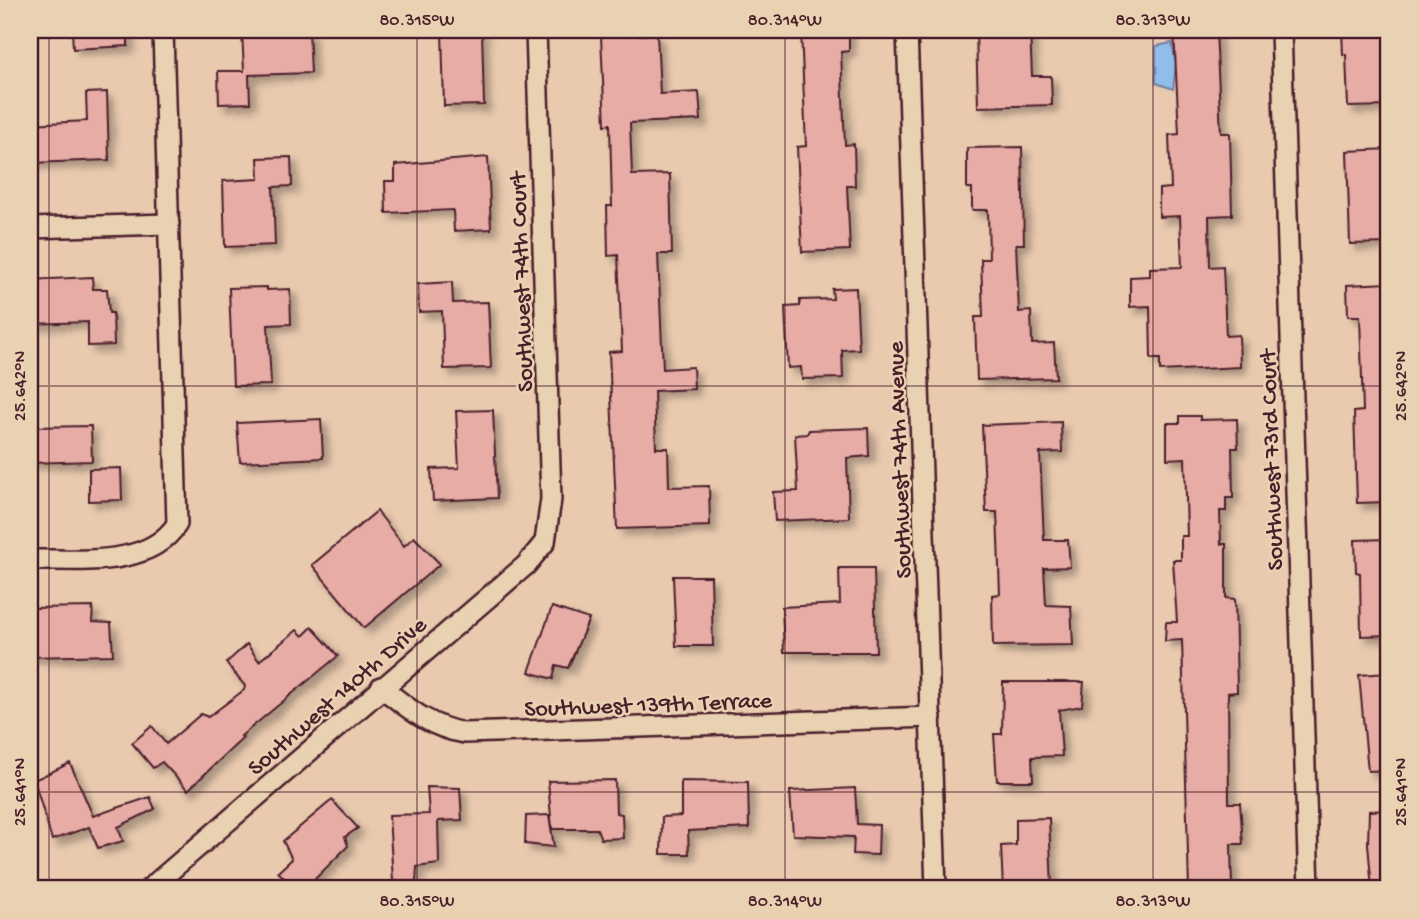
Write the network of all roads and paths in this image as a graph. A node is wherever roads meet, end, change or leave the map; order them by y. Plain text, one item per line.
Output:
1 (163, 30) edge
2 (536, 30) edge
3 (907, 30) edge
4 (1281, 30) edge
5 (169, 224) junction
6 (30, 228) edge
7 (548, 533) joint
8 (30, 560) edge
9 (381, 687) junction
10 (931, 717) junction
11 (149, 889) edge
12 (936, 889) edge
13 (1308, 889) edge

1 - 5 street
2 - 7 street, Southwest 74th Court
3 - 10 street, Southwest 74th Avenue
4 - 13 street, Southwest 73rd Court
5 - 6 street
5 - 8 street
7 - 9 street, Southwest 140th Drive
9 - 10 street, Southwest 139th Terrace
9 - 11 street, Southwest 140th Drive
10 - 12 street, Southwest 74th Avenue

